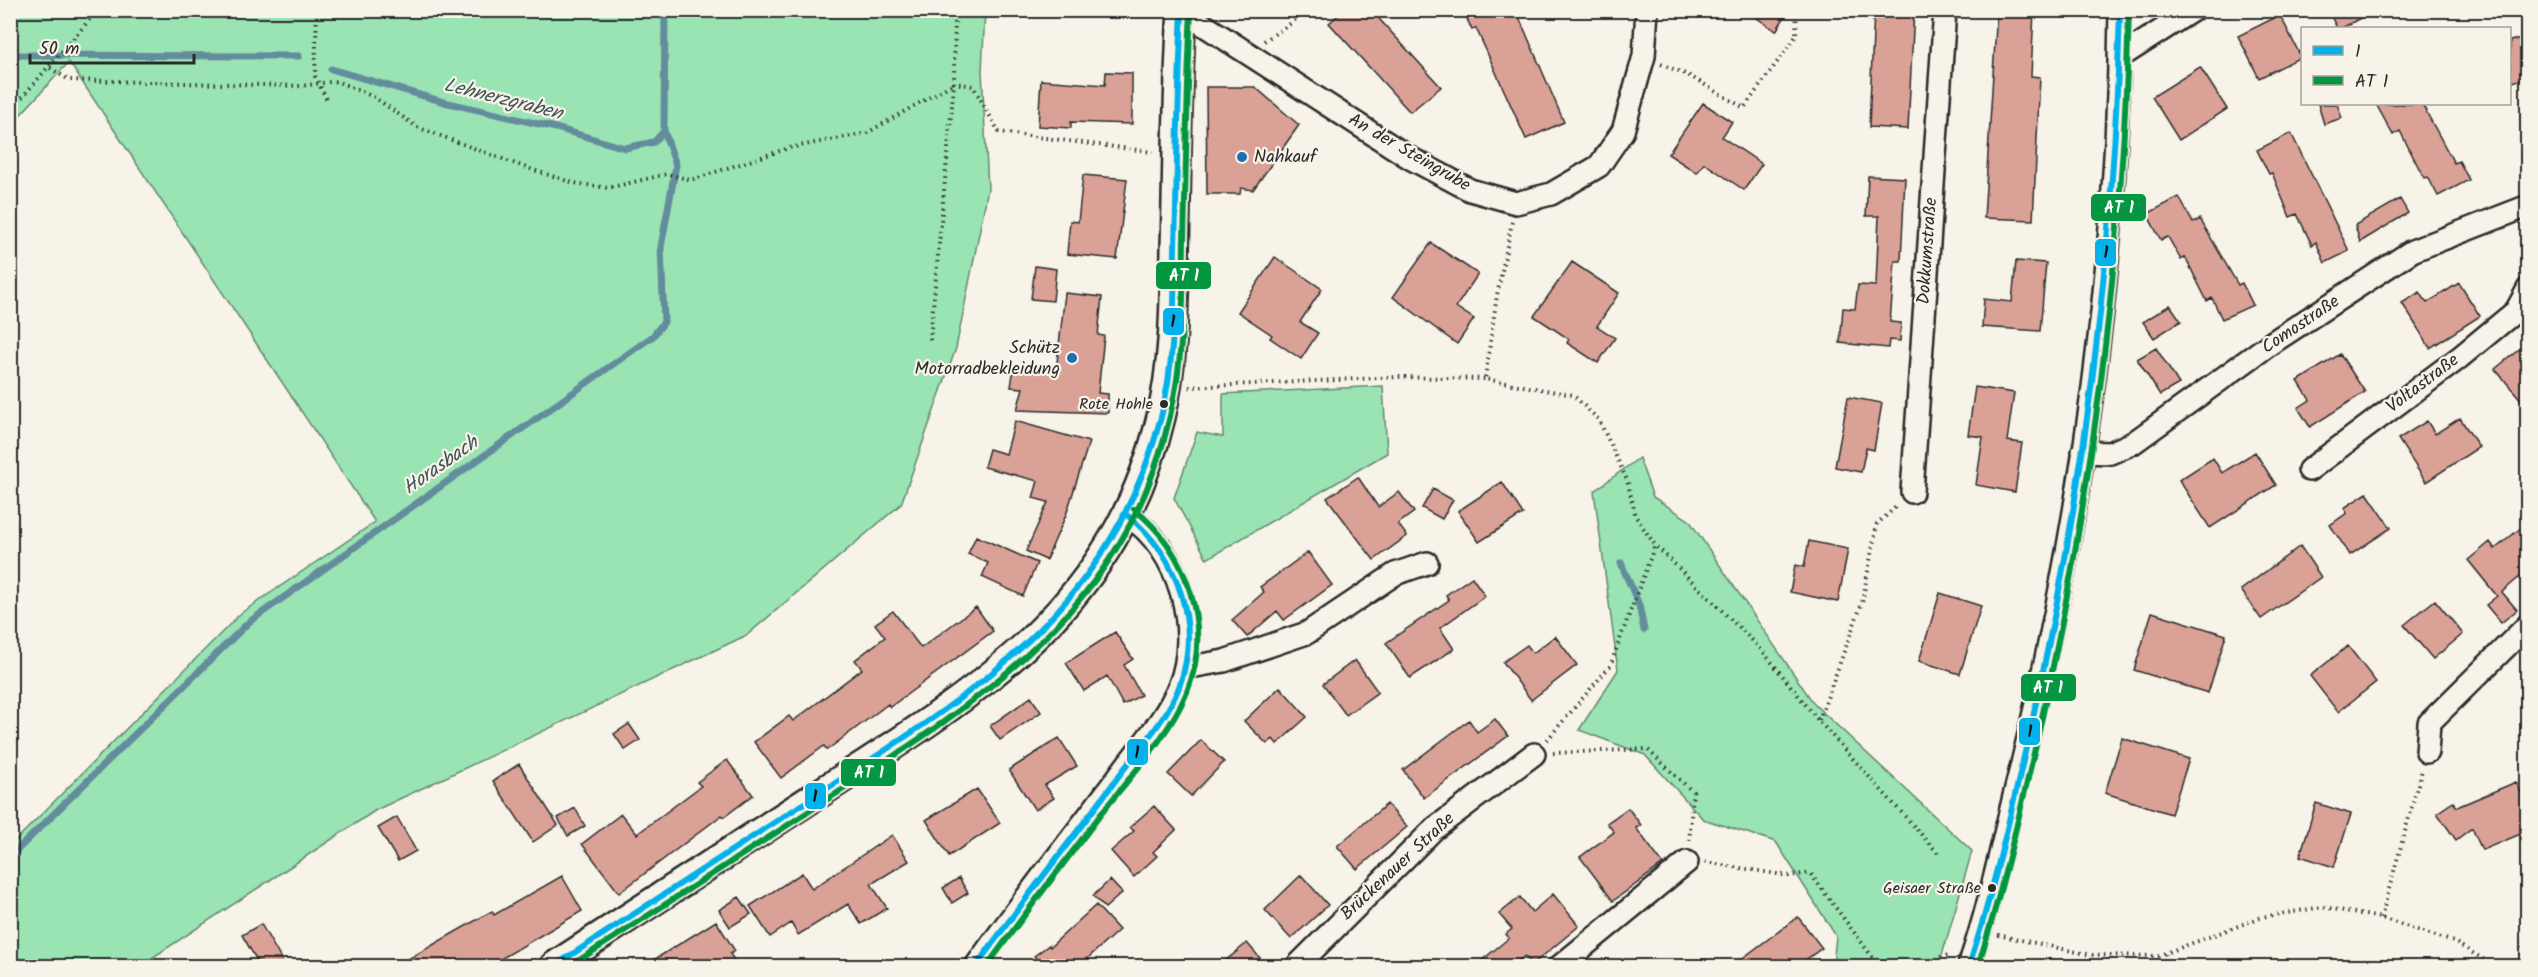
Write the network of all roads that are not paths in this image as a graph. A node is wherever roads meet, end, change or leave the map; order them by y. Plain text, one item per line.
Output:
1 (1647, 10) edge
2 (1945, 10) edge
3 (2120, 10) edge
4 (2193, 10) edge
5 (1182, 11) edge
6 (2120, 57) junction
7 (2528, 206) edge
8 (2528, 289) edge
9 (2083, 452) junction
10 (2309, 470) dead end
11 (1912, 492) road end
12 (1128, 516) junction
13 (1427, 563) dead end
14 (2528, 625) edge
15 (1185, 668) junction
16 (2427, 752) road end
17 (1534, 754) road end
18 (1687, 862) road end
19 (554, 966) edge
20 (976, 966) edge
21 (1297, 966) edge
22 (1560, 966) edge
23 (1969, 966) edge

1 - 5 street, An der Steingrube
2 - 11 street, Dokkumstraße
3 - 6 street
4 - 6 street
5 - 12 main road
6 - 9 street
7 - 9 street, Comostraße
8 - 10 street, Voltastraße
9 - 23 street
12 - 15 street
12 - 19 main road
13 - 15 street
14 - 16 street
15 - 20 street
17 - 21 street, Brückenauer Straße
18 - 22 street

